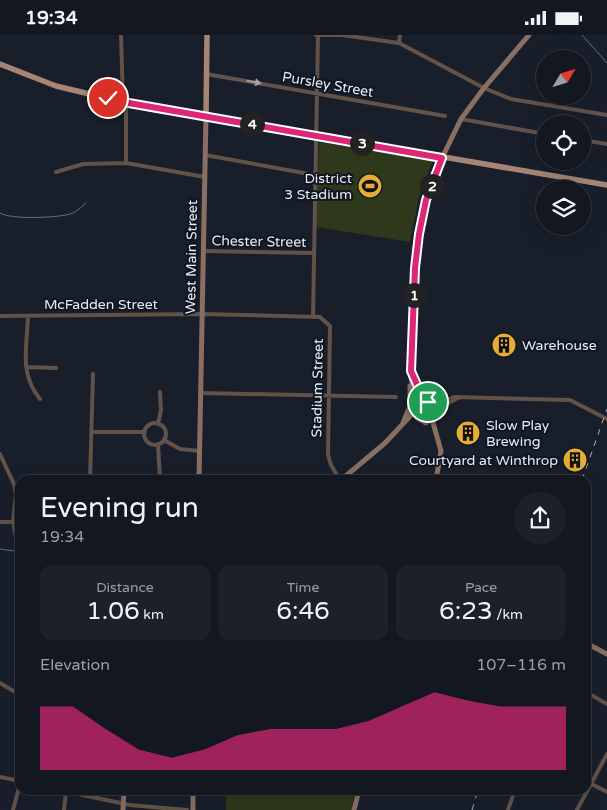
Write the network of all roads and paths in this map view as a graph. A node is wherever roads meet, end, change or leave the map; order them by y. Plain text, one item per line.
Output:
1 (121, 35) edge
2 (207, 35) edge
3 (317, 35) edge
4 (342, 35) edge
5 (400, 35) edge
6 (530, 35) edge
7 (399, 43) junction
8 (0, 64) edge
9 (206, 74) junction
10 (484, 88) junction
11 (316, 93) junction
12 (124, 102) junction
13 (206, 115) junction
14 (607, 115) edge
15 (445, 117) dead end
16 (461, 119) junction
17 (536, 132) edge
18 (316, 135) junction
19 (591, 141) edge
20 (607, 144) edge
21 (205, 155) junction
22 (442, 158) junction
23 (126, 163) junction
24 (56, 172) dead end
25 (315, 175) junction
26 (205, 177) junction
27 (607, 185) edge
28 (204, 251) junction
29 (314, 253) junction
30 (202, 314) junction
31 (0, 316) edge
32 (28, 316) junction
33 (313, 317) junction
34 (26, 367) junction
35 (56, 368) dead end
36 (411, 371) junction
37 (92, 374) dead end
38 (412, 378) junction
39 (160, 392) dead end
40 (201, 393) junction
41 (329, 395) junction
42 (396, 397) dead end
43 (458, 398) junction
44 (40, 399) dead end
45 (430, 403) junction
46 (416, 406) junction
47 (414, 412) junction
48 (435, 413) junction
49 (432, 419) junction
50 (607, 419) edge
51 (422, 421) junction
52 (158, 424) junction
53 (400, 429) junction
54 (90, 432) junction
55 (145, 432) junction
56 (438, 436) junction
57 (164, 440) junction
58 (158, 445) junction
59 (200, 451) junction
60 (0, 454) edge
61 (90, 475) edge
62 (160, 475) edge
63 (199, 475) edge
64 (337, 475) edge
65 (347, 475) edge
66 (438, 475) edge
67 (15, 487) edge
68 (15, 511) edge
69 (0, 522) edge
70 (13, 522) junction
71 (15, 532) edge
72 (591, 646) edge
73 (607, 654) edge
74 (0, 683) edge
75 (15, 692) edge
76 (591, 695) edge
77 (607, 703) edge
78 (607, 754) edge
79 (0, 777) edge
80 (15, 782) edge
81 (591, 783) joint
82 (607, 792) edge
83 (17, 795) edge
84 (66, 795) edge
85 (85, 795) edge
86 (124, 795) edge
87 (193, 795) edge
88 (358, 795) edge
89 (513, 795) edge
90 (584, 795) edge
91 (124, 803) junction
92 (13, 810) edge
93 (64, 810) edge
94 (123, 810) edge
95 (187, 810) edge
96 (193, 810) edge
97 (354, 810) edge
98 (508, 810) edge
99 (576, 810) edge

1 - 12 street
2 - 9 main road, West Main Street
3 - 4 street
3 - 11 street
4 - 7 street
5 - 7 street
6 - 10 street
7 - 10 street
8 - 12 main road
9 -> 11 street, Pursley Street
9 - 13 main road, West Main Street
10 - 14 street
10 - 16 street
11 - 15 street, Pursley Street
11 - 18 street
12 - 13 main road
12 - 23 street
13 - 18 main road
13 - 21 street, West Main Street
16 - 17 street
16 - 22 street
18 - 22 main road
18 - 25 street
19 - 20 street
21 - 25 street
21 - 26 street, West Main Street
22 - 27 main road
22 - 36 street
23 - 24 street
23 - 26 street
25 - 29 street
26 - 28 street, West Main Street
28 - 29 street, Chester Street
28 - 30 street, West Main Street
29 - 33 street
30 - 32 street, McFadden Street
30 - 33 street, McFadden Street
30 - 40 street, West Main Street
31 - 32 street, McFadden Street
32 - 34 street
33 - 41 street, Stadium Street
34 - 35 street
34 - 44 street
36 - 38 street
36 - 45 street
37 - 54 street
38 - 46 street
38 - 53 street
39 - 52 street
40 - 41 street
40 - 59 street, West Main Street
41 - 42 street
41 - 64 street, Stadium Street
43 - 45 street
43 - 48 street
43 - 50 street
45 - 46 street
45 - 48 street
46 - 47 street
47 - 51 street
47 - 53 street
48 - 49 street
49 - 51 street
49 - 56 street
51 - 53 street
51 - 56 street
52 - 55 street
52 - 57 street
53 - 65 street
54 - 55 street
54 - 61 street
55 - 58 street
56 - 66 street
57 - 58 street
57 - 59 street
58 - 62 street
59 - 63 street, West Main Street
60 - 67 street
68 - 70 street
69 - 70 street
70 - 71 street
72 - 73 street
74 - 75 street
76 - 77 street
78 - 81 street
79 - 80 street
81 - 82 street
83 - 92 street
84 - 93 street
85 - 91 street
86 - 91 street
87 - 96 street
88 - 97 street
89 - 98 street
90 - 99 street
91 - 94 street
91 - 95 street

